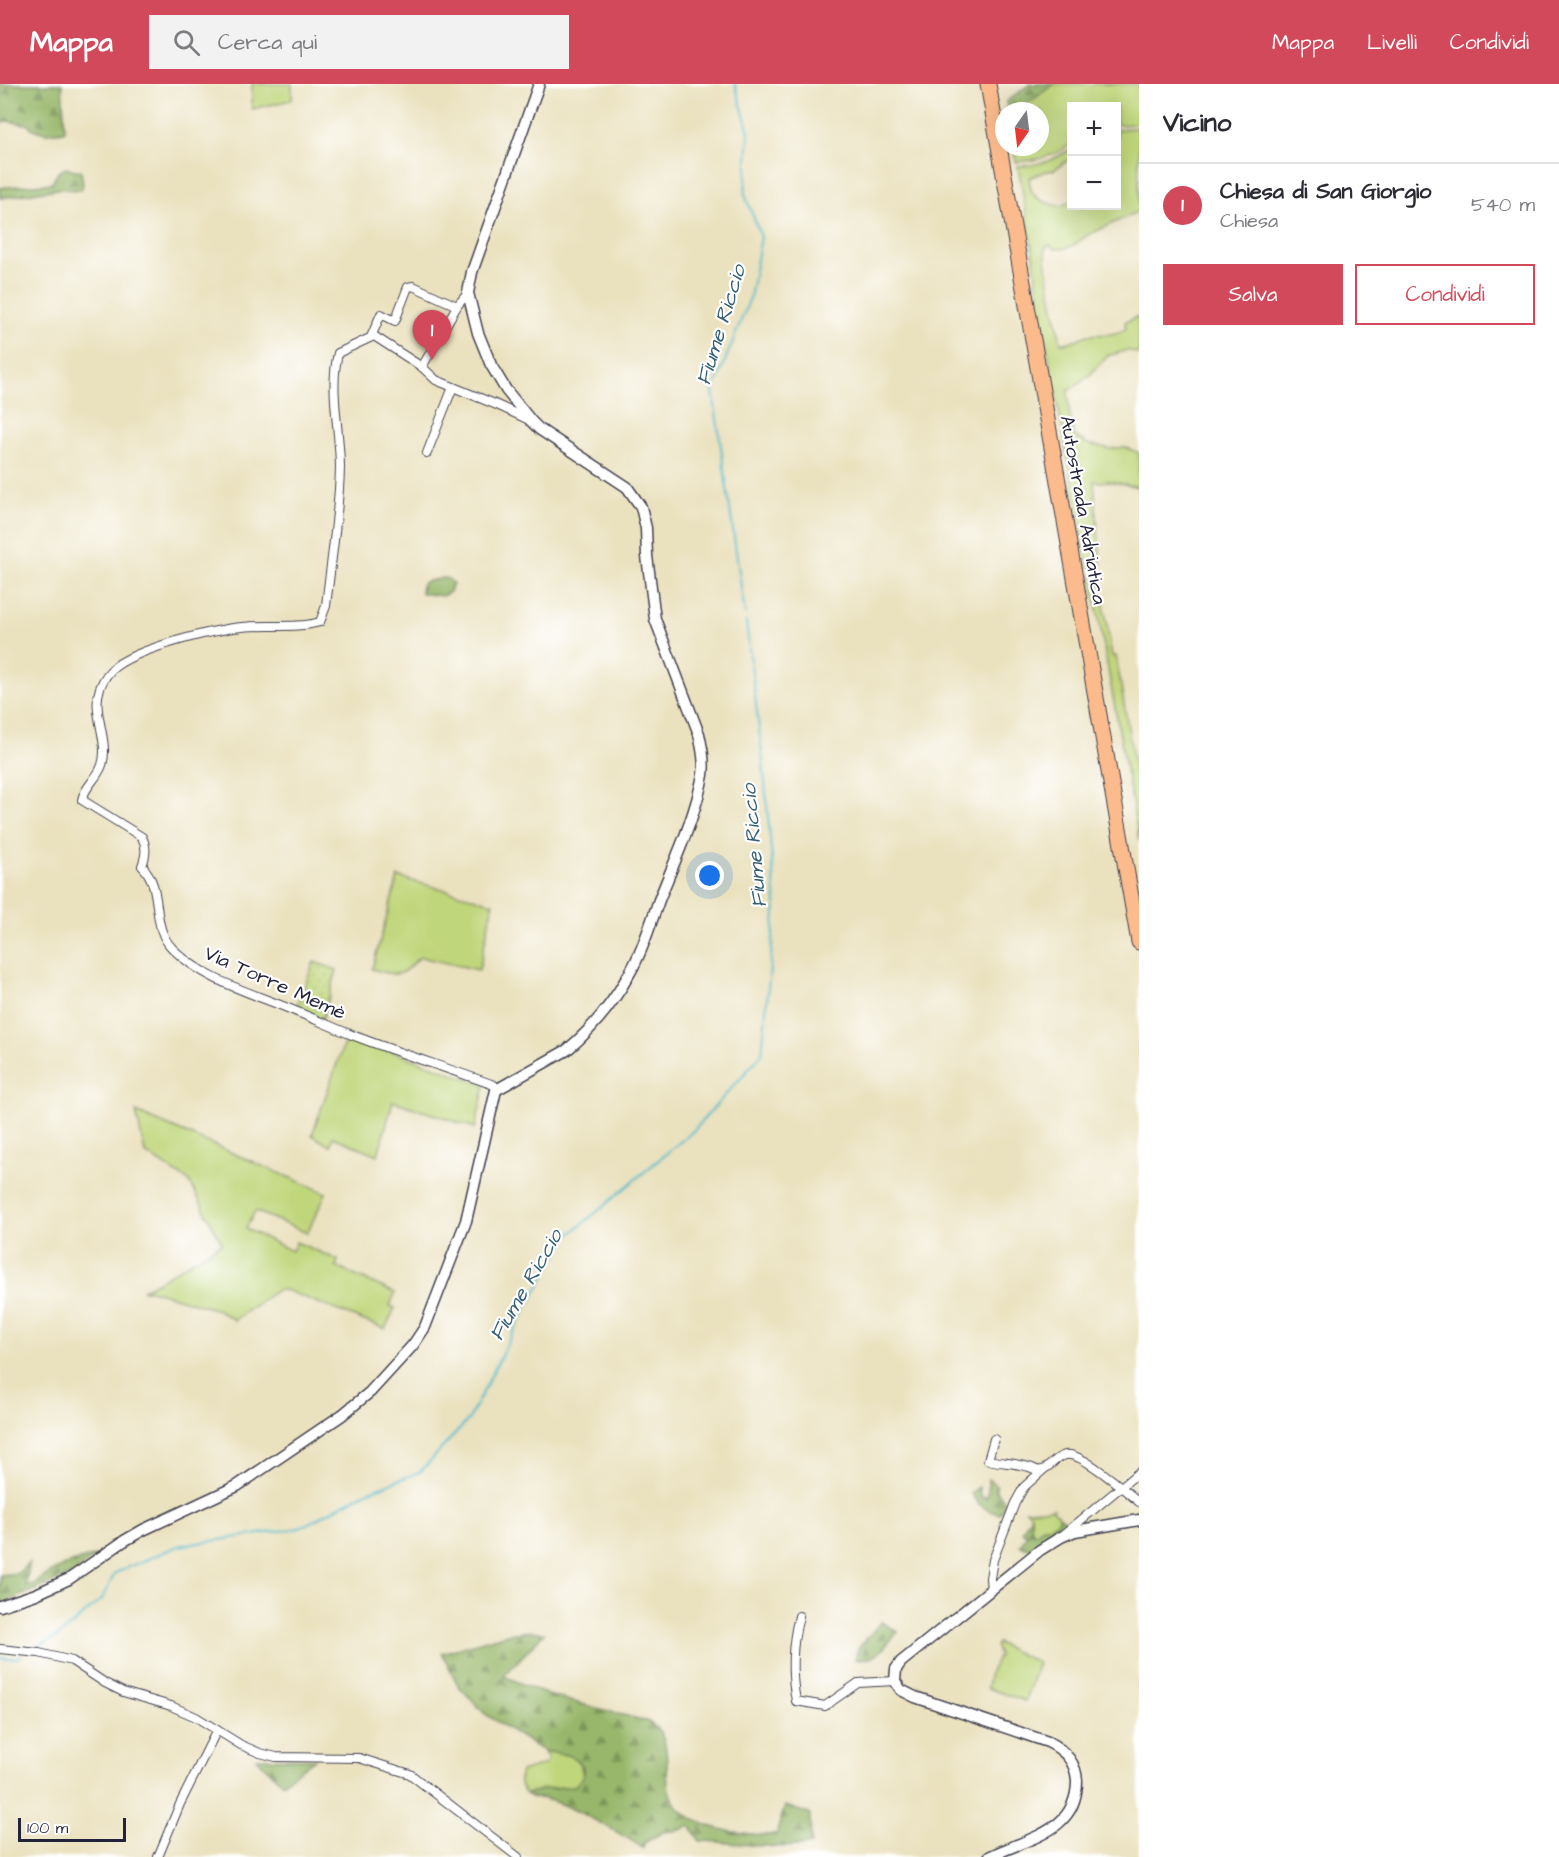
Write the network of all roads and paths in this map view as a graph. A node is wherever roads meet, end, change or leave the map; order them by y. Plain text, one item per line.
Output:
1 (538, 84) edge
2 (988, 84) edge
3 (997, 84) edge
4 (1000, 102) edge
5 (1009, 156) edge
6 (1016, 224) junction
7 (468, 293) junction
8 (458, 306) junction
9 (371, 337) junction
10 (422, 367) junction
11 (453, 387) junction
12 (531, 421) junction
13 (427, 453) dead end
14 (1139, 888) edge
15 (1138, 940) edge
16 (496, 1090) junction
17 (993, 1439) dead end
18 (1043, 1470) junction
19 (1139, 1472) edge
20 (1121, 1487) junction
21 (1139, 1502) edge
22 (1139, 1520) edge
23 (1061, 1537) junction
24 (991, 1590) junction
25 (0, 1606) edge
26 (799, 1616) dead end
27 (0, 1649) edge
28 (895, 1681) junction
29 (217, 1730) junction
30 (158, 1857) edge
31 (518, 1857) edge
32 (989, 1857) edge

1 - 7 street
2 - 6 highway, Autostrada Adriatica
3 - 4 highway
5 - 6 highway, Autostrada Adriatica
6 - 14 highway, Autostrada Adriatica
6 - 15 highway, Autostrada Adriatica
7 - 8 street
7 - 12 street
8 - 9 street
8 - 10 street
9 - 10 street
9 - 16 street, Via Torre Memè
10 - 11 street
11 - 12 street
11 - 13 street
12 - 16 street
16 - 25 street
17 - 18 street
18 - 20 street
18 - 24 street
19 - 20 street
20 - 21 street
20 - 23 street
22 - 23 street
23 - 24 street
24 - 28 street
26 - 28 street
27 - 29 street
28 - 32 street
29 - 30 street
29 - 31 street

